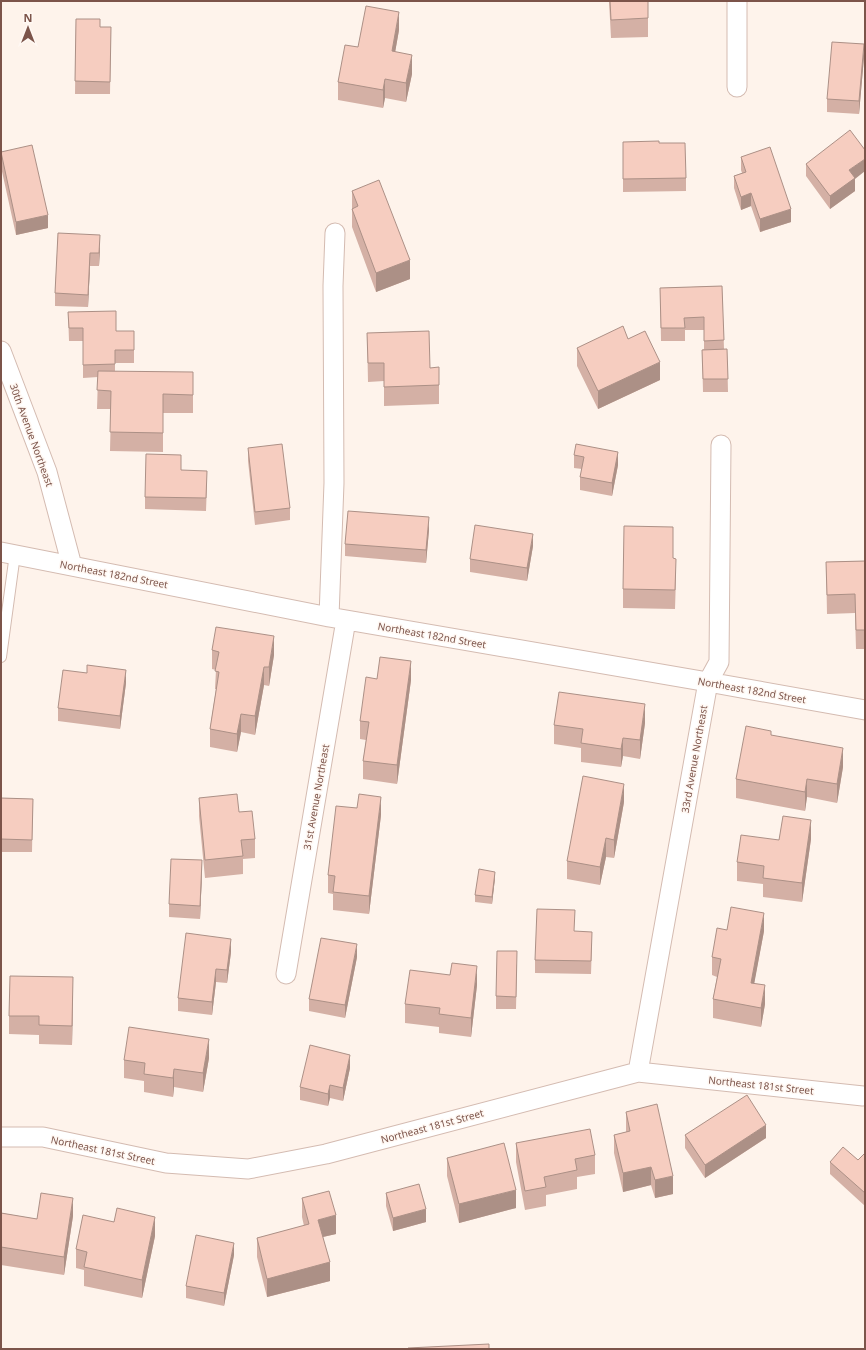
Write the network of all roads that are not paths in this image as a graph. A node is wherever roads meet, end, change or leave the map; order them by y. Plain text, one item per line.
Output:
1 (737, 1) edge
2 (737, 87) dead end
3 (336, 233) dead end
4 (1, 350) edge
5 (721, 445) dead end
6 (8, 553) edge
7 (72, 566) junction
8 (338, 618) junction
9 (1, 657) edge
10 (708, 682) junction
11 (865, 710) edge
12 (286, 974) dead end
13 (638, 1072) junction
14 (863, 1096) dead end
15 (1, 1137) edge

1 - 2 street
3 - 8 street, 31st Avenue Northeast
4 - 7 street, 30th Avenue Northeast
5 - 10 street, 33rd Avenue Northeast
6 - 7 street, Northeast 182nd Street
6 - 9 lane
7 - 8 street, Northeast 182nd Street
8 - 10 street, Northeast 182nd Street
8 - 12 street, 31st Avenue Northeast
10 - 11 street, Northeast 182nd Street
10 - 13 street, 33rd Avenue Northeast
13 - 14 street, Northeast 181st Street
13 - 15 street, Northeast 181st Street

